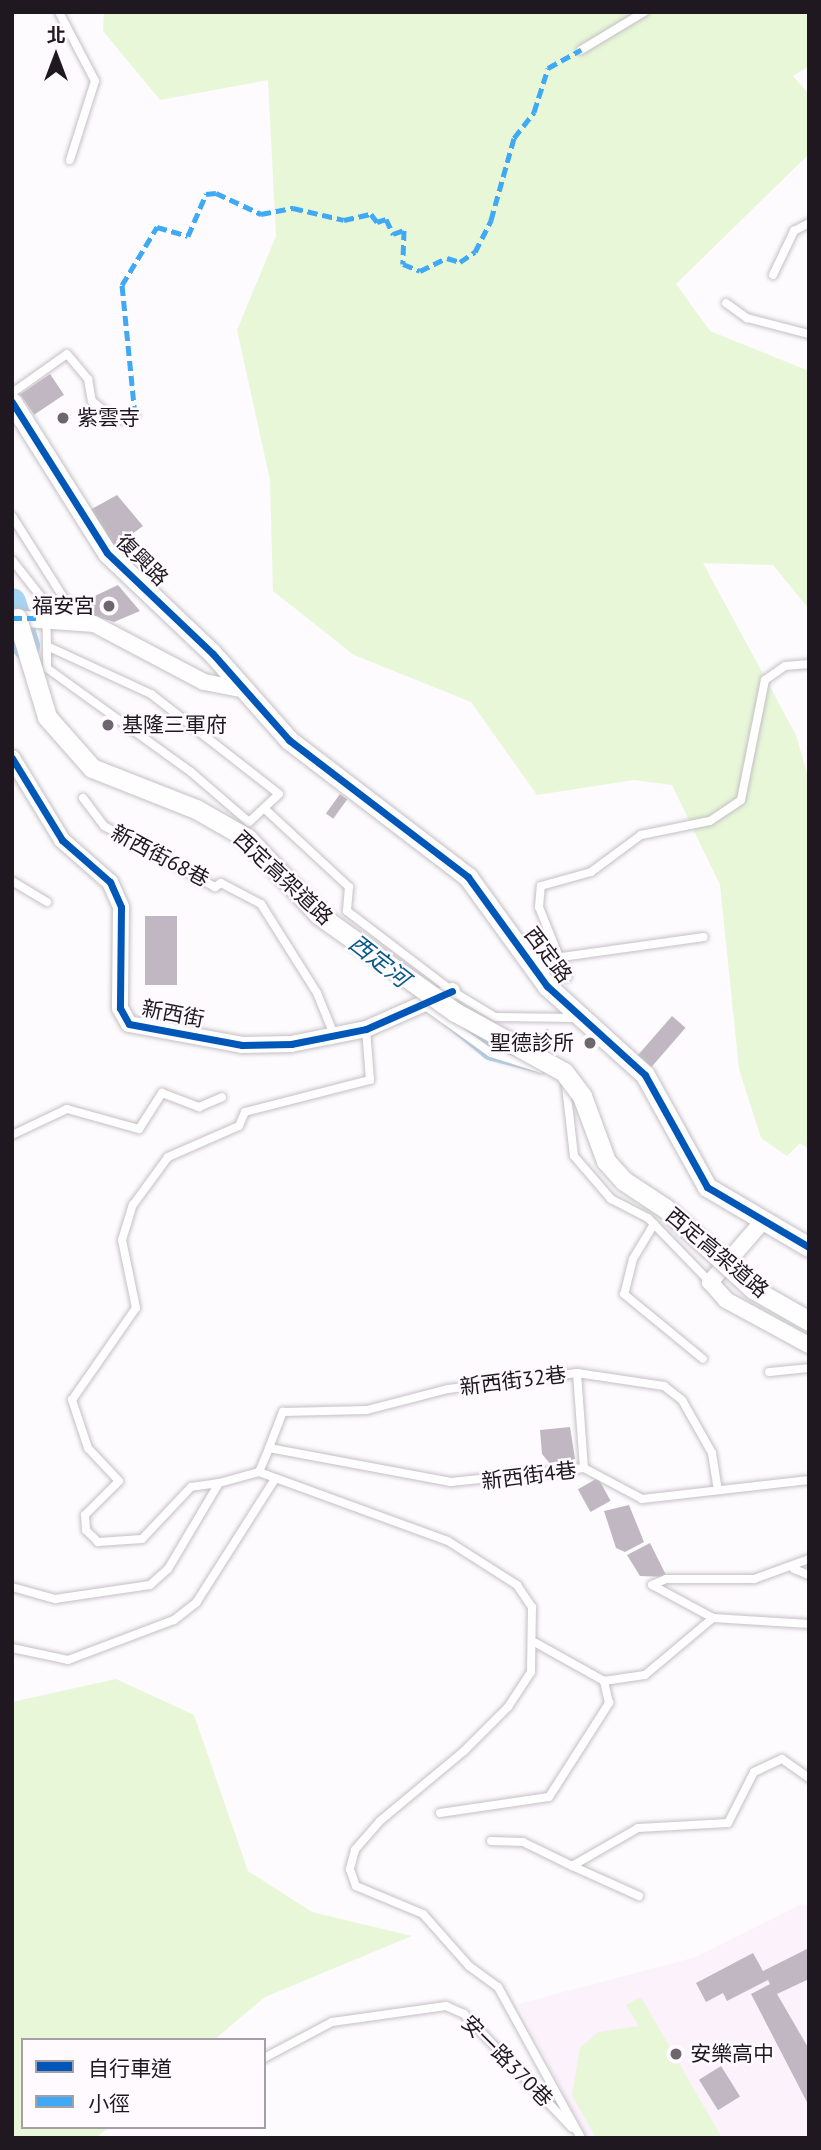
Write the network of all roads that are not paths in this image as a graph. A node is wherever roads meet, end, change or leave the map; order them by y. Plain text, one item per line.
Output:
1 (60, 12) edge
2 (644, 12) edge
3 (581, 50) dead end
4 (70, 160) dead end
5 (809, 222) edge
6 (773, 275) dead end
7 (726, 303) dead end
8 (809, 334) edge
9 (12, 393) edge
10 (12, 402) edge
11 (135, 415) dead end
12 (12, 516) edge
13 (12, 560) edge
14 (24, 616) edge
15 (47, 646) junction
16 (809, 664) edge
17 (245, 690) junction
18 (12, 758) edge
19 (82, 798) dead end
20 (267, 811) junction
21 (12, 881) edge
22 (47, 902) dead end
23 (704, 937) dead end
24 (513, 939) junction
25 (562, 957) junction
26 (452, 991) junction
27 (424, 1004) junction
28 (580, 1018) junction
29 (366, 1029) junction
30 (335, 1037) junction
31 (222, 1097) dead end
32 (12, 1135) edge
33 (763, 1221) junction
34 (654, 1224) junction
35 (809, 1247) edge
36 (710, 1282) junction
37 (809, 1321) edge
38 (809, 1345) edge
39 (703, 1359) dead end
40 (809, 1368) edge
41 (769, 1372) dead end
42 (577, 1373) junction
43 (269, 1448) junction
44 (584, 1468) junction
45 (259, 1472) junction
46 (275, 1479) junction
47 (809, 1480) edge
48 (219, 1483) junction
49 (718, 1489) junction
50 (809, 1559) edge
51 (794, 1569) junction
52 (809, 1575) edge
53 (12, 1587) edge
54 (713, 1618) junction
55 (809, 1624) edge
56 (536, 1643) junction
57 (12, 1648) edge
58 (604, 1681) junction
59 (809, 1778) edge
60 (440, 1813) dead end
61 (491, 1842) dead end
62 (572, 1866) junction
63 (639, 1896) dead end
64 (266, 2057) edge
65 (581, 2138) edge

1 - 4 lane
2 - 3 lane
5 - 6 lane
7 - 8 lane
9 - 11 lane
10 - 17 street, 復興路
12 - 14 lane
13 - 14 lane
14 - 15 lane
14 - 17 street
14 - 37 street, 西定高架道路, bridge
15 - 20 lane
15 - 20 lane
16 - 25 lane
17 - 24 street, 西定路
18 - 30 street, 新西街
19 - 30 lane, 新西街68巷
20 - 26 lane
21 - 22 lane
23 - 25 lane
24 - 25 lane
24 - 28 street, 西定路
26 - 27 street, 新西街
26 - 28 lane
27 - 29 street, 新西街
27 - 34 lane
28 - 33 street, 西定路
29 - 30 street, 新西街
29 - 48 lane
31 - 32 lane
33 - 35 street, 西定路
33 - 36 street
34 - 36 lane
34 - 39 lane
36 - 38 street
40 - 41 lane
42 - 43 lane, 新西街32巷
42 - 44 lane
42 - 49 lane, 新西街32巷
43 - 44 lane, 新西街4巷
43 - 45 lane
44 - 49 lane, 新西街4巷
45 - 46 lane
45 - 48 lane
46 - 56 lane
46 - 57 lane
47 - 49 lane, 新西街4巷
48 - 53 lane
50 - 51 lane
51 - 52 lane
51 - 54 lane
54 - 55 lane
54 - 58 lane
56 - 58 lane
56 - 65 lane
58 - 60 lane
59 - 62 lane
61 - 62 lane
62 - 63 lane
64 - 65 lane, 安一路370巷

